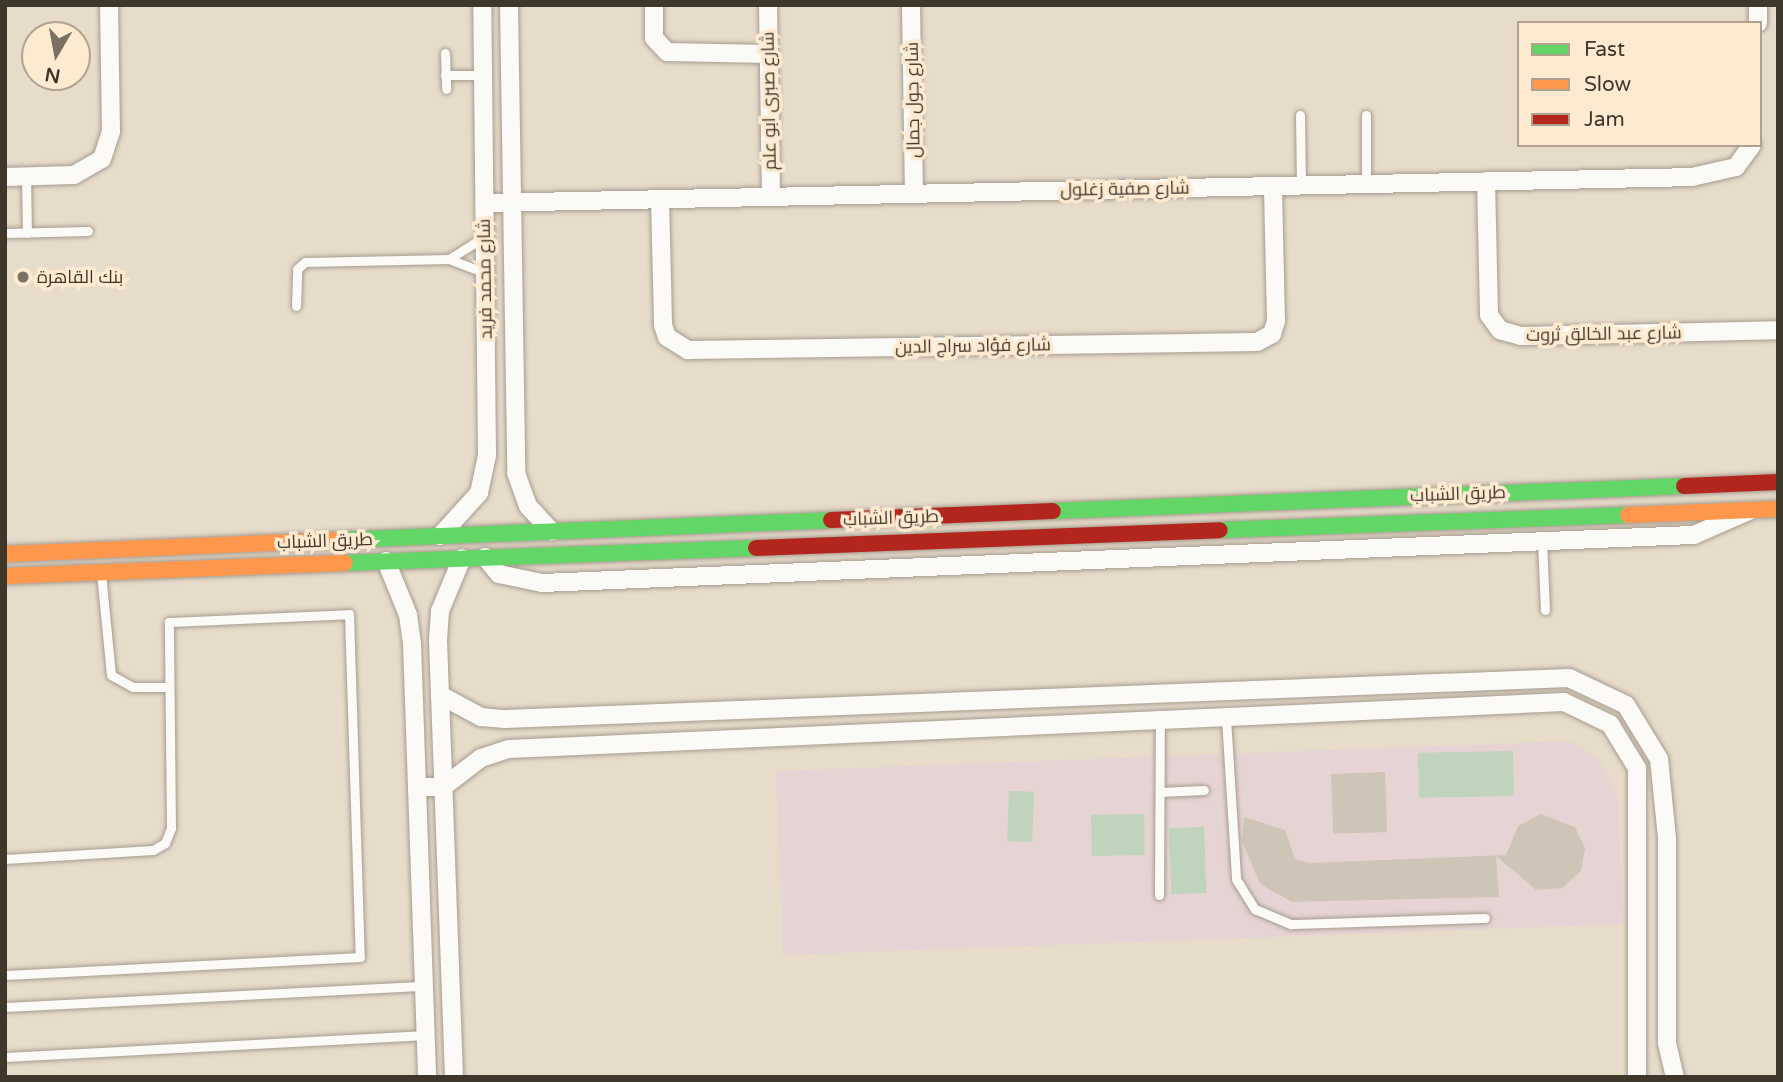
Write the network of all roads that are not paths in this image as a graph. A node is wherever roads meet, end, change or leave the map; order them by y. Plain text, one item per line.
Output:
1 (109, 5) edge
2 (482, 5) edge
3 (509, 5) edge
4 (654, 5) edge
5 (768, 5) edge
6 (911, 5) edge
7 (445, 52) dead end
8 (769, 54) junction
9 (445, 75) junction
10 (483, 75) junction
11 (446, 89) dead end
12 (1300, 115) dead end
13 (1366, 115) dead end
14 (1751, 147) edge
15 (5, 177) edge
16 (26, 177) junction
17 (1486, 181) junction
18 (1366, 184) junction
19 (1273, 186) junction
20 (1301, 186) junction
21 (914, 194) junction
22 (771, 197) junction
23 (660, 199) junction
24 (511, 202) junction
25 (485, 203) junction
26 (88, 231) dead end
27 (5, 233) edge
28 (27, 233) junction
29 (485, 236) junction
30 (449, 259) junction
31 (486, 273) junction
32 (296, 306) dead end
33 (1778, 330) edge
34 (487, 455) junction
35 (514, 456) junction
36 (1778, 482) edge
37 (1754, 507) junction
38 (1778, 509) edge
39 (552, 532) junction
40 (440, 536) junction
41 (1542, 541) junction
42 (5, 554) edge
43 (485, 557) junction
44 (462, 558) junction
45 (386, 561) junction
46 (101, 572) junction
47 (5, 576) edge
48 (1545, 610) dead end
49 (168, 687) junction
50 (1328, 687) junction
51 (440, 695) junction
52 (1049, 698) junction
53 (920, 703) junction
54 (1330, 713) junction
55 (1226, 718) junction
56 (1160, 720) junction
57 (1050, 725) junction
58 (921, 730) junction
59 (443, 786) junction
60 (417, 787) junction
61 (1203, 790) dead end
62 (1160, 792) junction
63 (5, 859) edge
64 (1159, 895) dead end
65 (1485, 918) dead end
66 (5, 975) edge
67 (424, 986) junction
68 (5, 1007) edge
69 (426, 1035) junction
70 (5, 1057) edge
71 (427, 1077) edge
72 (454, 1077) edge
73 (1637, 1077) edge
74 (1675, 1077) edge

1 - 16 street
2 - 10 street, شارع محمد فريد
3 - 24 street, شارع محمد فريد
4 - 8 street
5 - 8 street, شارع صبرى ابو علم
6 - 21 street, شارع جول جمال
7 - 9 lane
8 - 22 street, شارع صبرى ابو علم
9 - 10 lane
9 - 11 lane
10 - 25 street, شارع محمد فريد
12 - 20 lane
13 - 18 lane
14 - 17 street, شارع صفية زغلول
15 - 16 street
16 - 28 lane
17 - 18 street, شارع صفية زغلول
17 - 33 street, شارع عبد الخالق ثروت
18 - 20 street, شارع صفية زغلول
19 - 20 street, شارع صفية زغلول
19 - 21 street, شارع صفية زغلول
19 - 23 street, شارع فؤاد سراج الدين
21 - 22 street, شارع صفية زغلول
22 - 23 street, شارع صفية زغلول
23 - 24 street, شارع صفية زغلول
24 - 25 street, شارع صفية زغلول
24 - 35 street, شارع محمد فريد
25 - 29 street, شارع محمد فريد
26 - 28 lane
27 - 28 lane
29 - 30 lane
29 - 31 street, شارع محمد فريد
30 - 31 lane
30 - 32 lane
31 - 34 street, شارع محمد فريد
34 - 35 street
34 - 40 street, شارع محمد فريد
35 - 39 street, شارع محمد فريد
36 - 39 street, طريق الشباب
37 - 38 street, طريق الشباب
37 - 41 street
37 - 43 street, طريق الشباب
39 - 40 street, طريق الشباب
40 - 42 street, طريق الشباب
41 - 43 street
41 - 48 lane
43 - 44 street, طريق الشباب
44 - 45 street, طريق الشباب
44 - 51 street
45 - 46 street, طريق الشباب
45 - 60 street
46 - 47 street, طريق الشباب
46 - 49 lane
49 - 63 lane
49 - 66 lane
50 - 52 street
50 - 54 street
50 - 74 street
51 - 53 street
51 - 59 street
52 - 53 street
52 - 57 street
53 - 58 street
54 - 55 street
54 - 73 street
55 - 56 street
55 - 65 lane
56 - 57 street
56 - 62 lane
57 - 58 street
58 - 59 street
59 - 60 street
59 - 72 street
60 - 67 street
61 - 62 lane
62 - 64 lane
67 - 68 lane
67 - 69 street
69 - 70 lane
69 - 71 street

